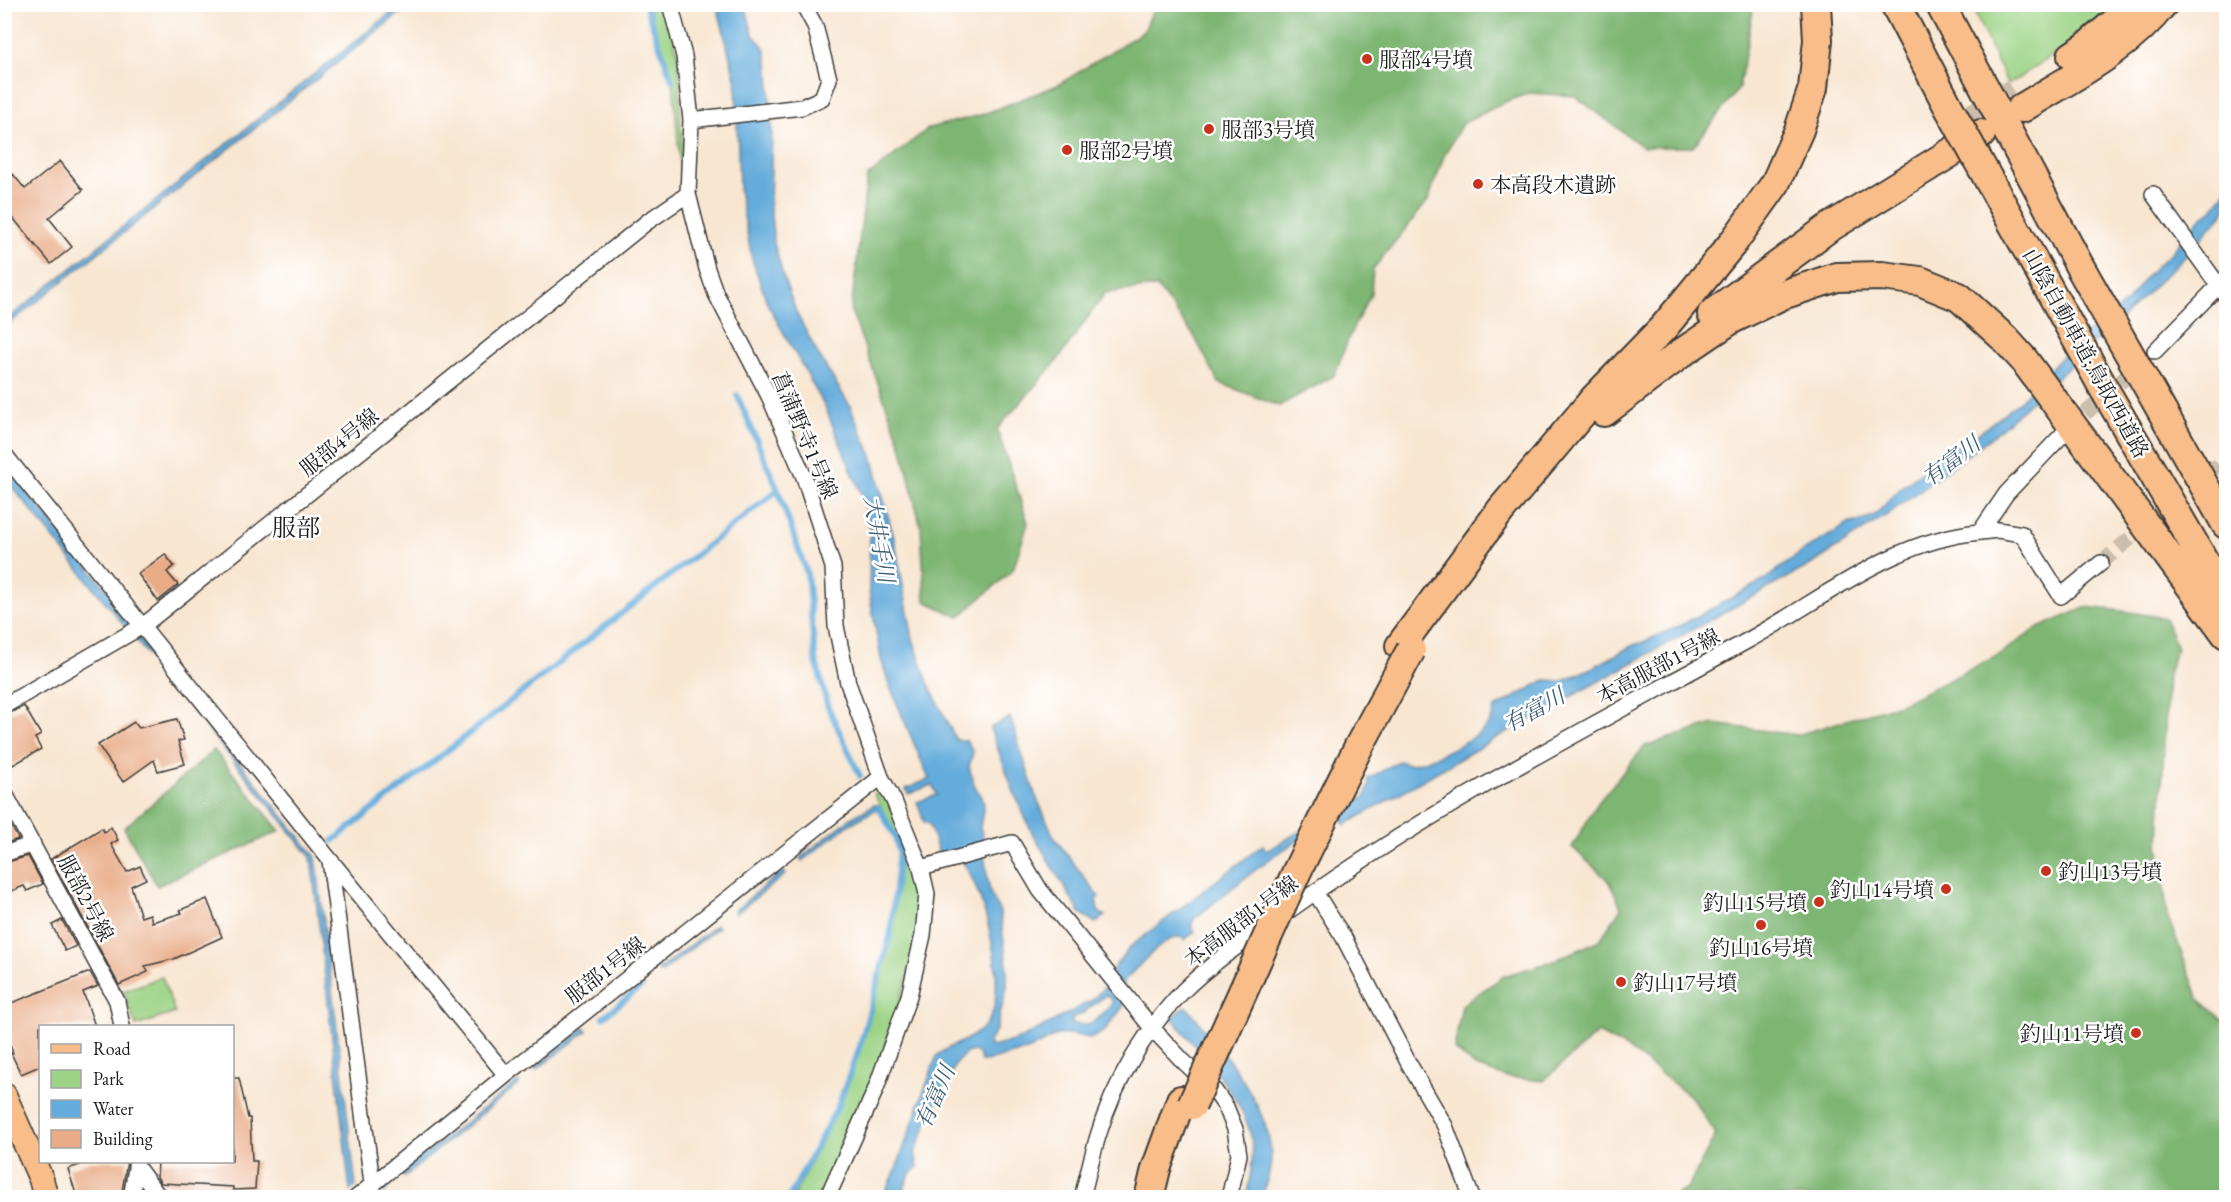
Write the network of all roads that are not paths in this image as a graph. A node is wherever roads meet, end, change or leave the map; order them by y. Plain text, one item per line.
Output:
1 (670, 4) edge
2 (803, 4) edge
3 (1816, 4) edge
4 (1896, 4) edge
5 (1940, 4) edge
6 (1958, 4) edge
7 (2136, 4) edge
8 (2163, 4) edge
9 (1967, 119) junction
10 (691, 120) junction
11 (2027, 167) junction
12 (688, 194) junction
13 (2153, 194) dead end
14 (2224, 287) edge
15 (1664, 327) junction
16 (2144, 355) junction
17 (1604, 412) junction
18 (2065, 426) junction
19 (4, 454) edge
20 (2226, 524) edge
21 (1980, 532) junction
22 (2101, 563) tunnel mouth
23 (2226, 599) edge
24 (144, 625) junction
25 (2226, 634) edge
26 (1406, 648) junction
27 (4, 706) edge
28 (881, 777) junction
29 (4, 792) edge
30 (33, 844) junction
31 (4, 854) edge
32 (330, 860) junction
33 (926, 866) junction
34 (1315, 892) junction
35 (1148, 1022) junction
36 (122, 1025) edge
37 (506, 1075) junction
38 (4, 1095) edge
39 (1187, 1102) junction
40 (137, 1164) edge
41 (373, 1191) edge
42 (46, 1197) edge
43 (131, 1197) edge
44 (160, 1197) edge
45 (356, 1197) edge
46 (827, 1197) edge
47 (1082, 1197) edge
48 (1149, 1197) edge
49 (1162, 1197) edge
50 (1229, 1197) edge
51 (1472, 1197) edge

1 - 10 street, 菖蒲野寺1号線
2 - 10 street
3 - 15 highway
4 - 9 highway, 山陰自動車道;鳥取西道路
5 - 11 highway, 山陰自動車道;鳥取西道路
6 - 11 highway
7 - 8 highway
9 - 15 highway
9 - 17 highway
9 - 23 highway, 山陰自動車道;鳥取西道路, bridge
10 - 12 street, 菖蒲野寺1号線
11 - 16 highway, 山陰自動車道;鳥取西道路
12 - 24 street, 服部4号線
12 - 28 street, 菖蒲野寺1号線
13 - 14 street
14 - 16 street
15 - 26 highway
16 - 20 highway, 山陰自動車道;鳥取西道路
17 - 18 highway
17 - 26 highway
18 - 21 street
18 - 25 highway
19 - 24 street
21 - 22 street, 本高服部1号線
21 - 34 street, 本高服部1号線
24 - 27 street, 服部4号線
24 - 32 street
26 - 39 highway, bridge
28 - 33 street, 菖蒲野寺1号線
28 - 37 street, 服部1号線
29 - 30 street, 服部2号線
30 - 31 street
30 - 36 street, 服部2号線
32 - 37 street
32 - 41 street
33 - 35 street
33 - 46 street, 菖蒲野寺1号線
34 - 35 street, 本高服部1号線
34 - 51 street
35 - 47 street, 本高服部1号線
35 - 50 street
37 - 41 street, 服部1号線
38 - 42 main road
39 - 48 highway
39 - 49 highway
40 - 43 street
40 - 44 street
41 - 45 street, 服部1号線

